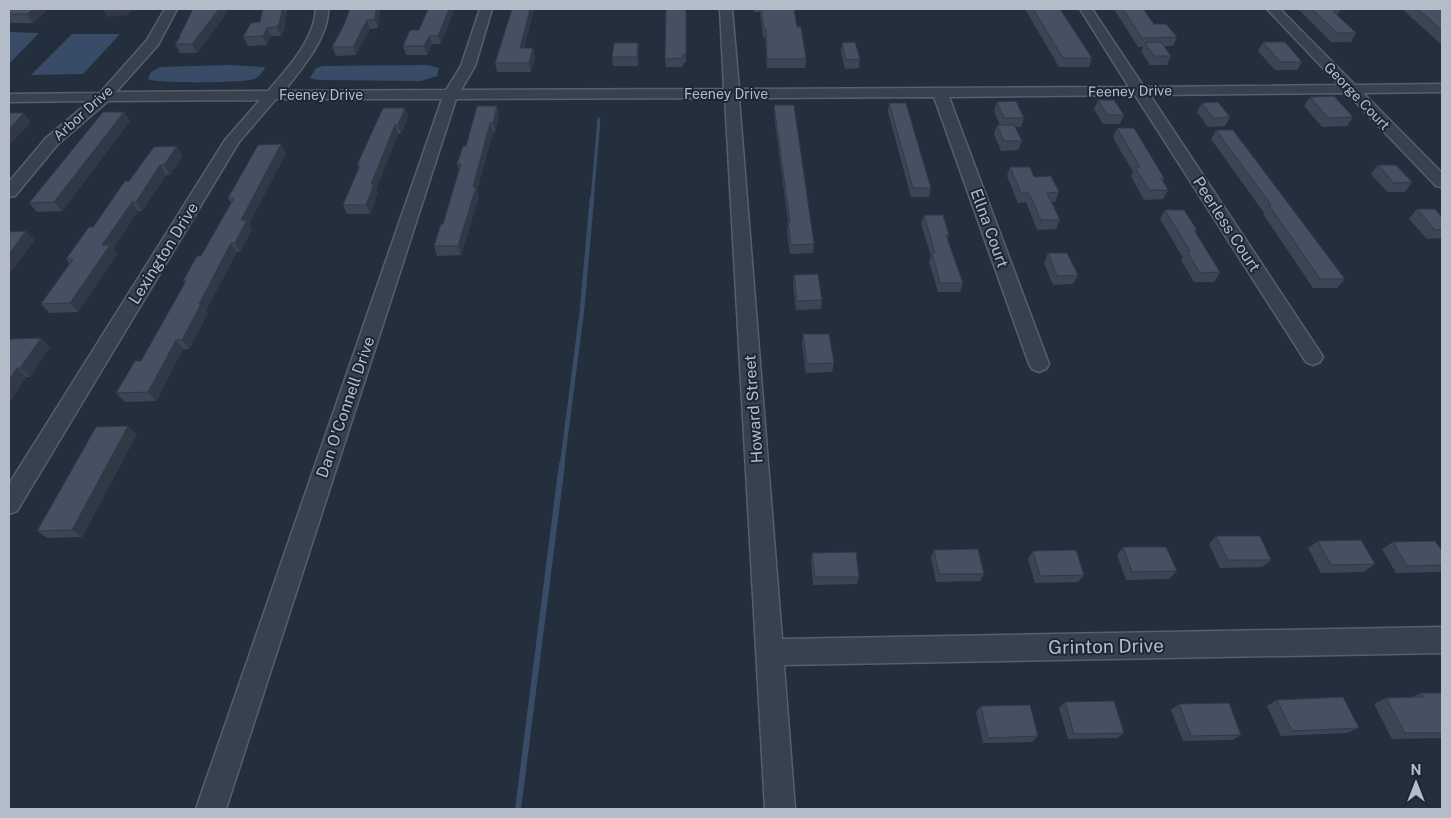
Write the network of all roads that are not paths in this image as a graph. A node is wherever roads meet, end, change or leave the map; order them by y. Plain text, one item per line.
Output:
1 (171, 9) edge
2 (322, 9) edge
3 (486, 9) edge
4 (726, 9) edge
5 (1086, 9) edge
6 (1273, 9) edge
7 (1350, 88) junction
8 (1442, 88) edge
9 (1141, 91) junction
10 (940, 93) junction
11 (731, 94) junction
12 (272, 95) junction
13 (450, 96) junction
14 (104, 97) junction
15 (9, 98) edge
16 (1442, 182) edge
17 (9, 192) edge
18 (1313, 357) dead end
19 (1039, 364) dead end
20 (9, 504) edge
21 (1442, 640) edge
22 (770, 652) junction
23 (211, 809) edge
24 (780, 809) edge

1 - 14 street, Arbor Drive
2 - 12 street, Lexington Drive
3 - 13 street, Dan O'Connell Drive
4 - 11 street, Howard Street
5 - 9 street, Peerless Court
6 - 7 street, George Court
7 - 8 street, Feeney Drive
7 - 9 street, Feeney Drive
7 - 16 street, George Court
9 - 10 street, Feeney Drive
9 - 18 street, Peerless Court
10 - 11 street, Feeney Drive
10 - 19 street, Ellna Court
11 - 13 street, Feeney Drive
11 - 22 street, Howard Street
12 - 13 street, Feeney Drive
12 - 14 street, Feeney Drive
12 - 20 street, Lexington Drive
13 - 23 street, Dan O'Connell Drive
14 - 15 street, Feeney Drive
14 - 17 street, Arbor Drive
21 - 22 street, Grinton Drive
22 - 24 street, Howard Street

